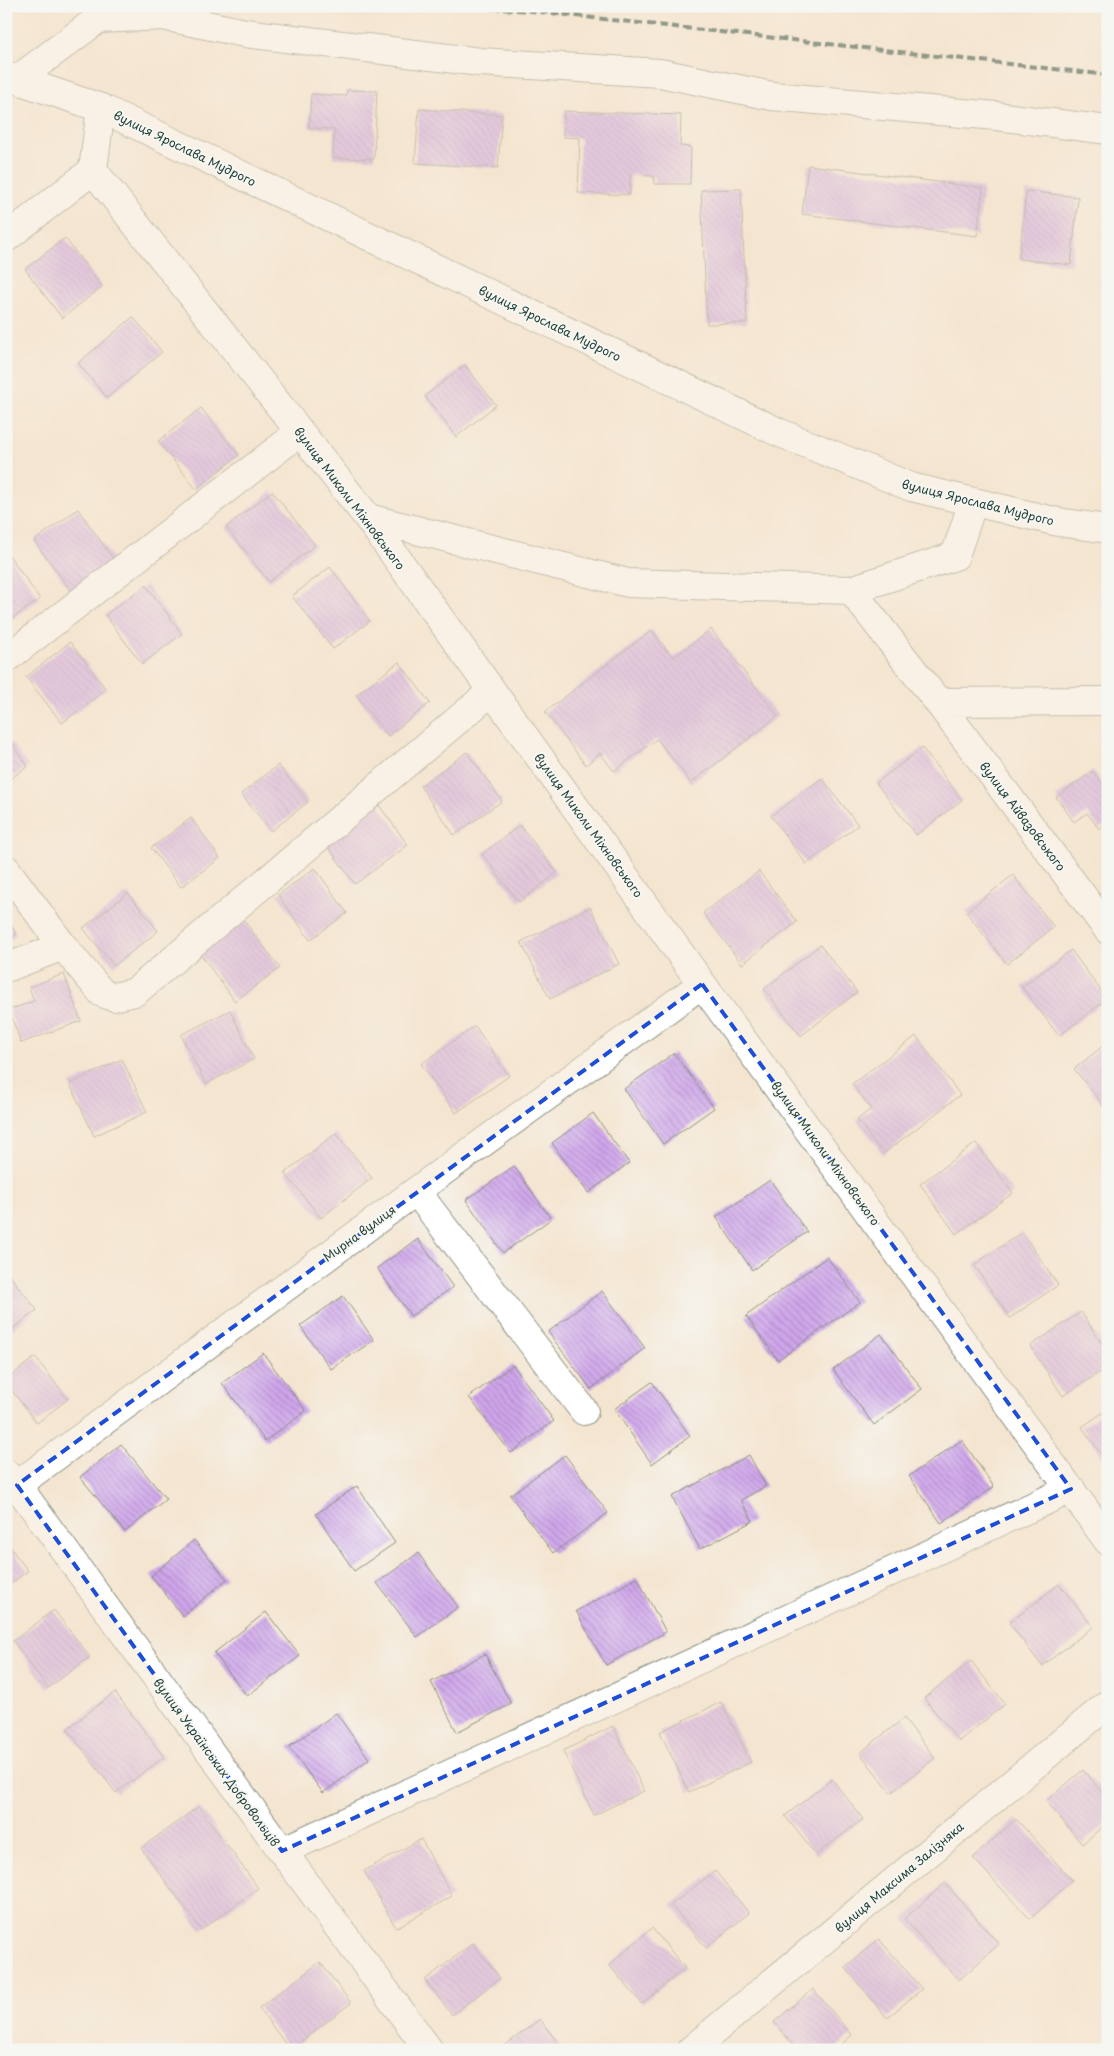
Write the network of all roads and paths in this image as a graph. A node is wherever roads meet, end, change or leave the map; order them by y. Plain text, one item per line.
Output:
1 (12, 77) edge
2 (101, 108) junction
3 (1108, 130) edge
4 (93, 170) junction
5 (6, 238) edge
6 (300, 432) junction
7 (973, 502) junction
8 (368, 518) junction
9 (1108, 529) edge
10 (851, 590) junction
11 (6, 659) edge
12 (492, 690) junction
13 (1108, 701) edge
14 (938, 702) junction
15 (6, 869) edge
16 (1108, 930) edge
17 (63, 946) junction
18 (6, 968) edge
19 (702, 984) junction
20 (416, 1191) junction
21 (584, 1411) dead end
22 (12, 1479) edge
23 (1071, 1489) junction
24 (1108, 1541) edge
25 (1108, 1704) edge
26 (282, 1851) junction
27 (429, 2050) edge
28 (691, 2050) edge

1 - 2 main road, вулиця Ярослава Мудрого
1 - 3 main road
2 - 4 main road
2 - 7 main road, вулиця Ярослава Мудрого
4 - 5 main road
4 - 6 main road, вулиця Миколи Міхновського
6 - 8 main road, вулиця Миколи Міхновського
6 - 11 main road
7 - 9 main road, вулиця Ярослава Мудрого
7 - 10 main road
8 - 10 main road
8 - 12 main road, вулиця Миколи Міхновського
10 - 14 main road, вулиця Айвазовського
12 - 17 main road
12 - 19 main road, вулиця Миколи Міхновського
13 - 14 main road
14 - 16 main road, вулиця Айвазовського
15 - 17 main road
17 - 18 main road
19 - 20 main road, Мирна вулиця
19 - 23 main road, вулиця Миколи Міхновського
20 - 21 main road
20 - 22 main road, Мирна вулиця
22 - 26 main road, вулиця Українських Добровольців
23 - 24 main road, вулиця Миколи Міхновського
23 - 26 main road
25 - 28 main road, вулиця Максима Залізняка
26 - 27 main road, вулиця Українських Добровольців

